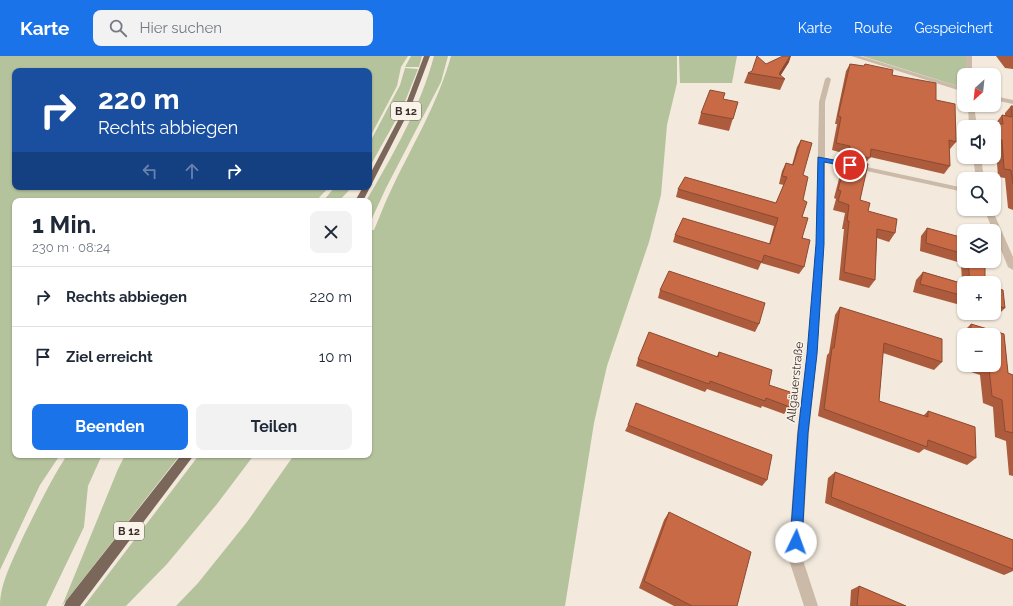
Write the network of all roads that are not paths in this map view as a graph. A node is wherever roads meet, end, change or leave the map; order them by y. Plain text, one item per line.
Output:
1 (427, 56) edge
2 (854, 56) edge
3 (969, 56) edge
4 (969, 68) edge
5 (828, 79) dead end
6 (957, 88) edge
7 (1001, 99) edge
8 (1013, 102) edge
9 (821, 159) junction
10 (372, 178) edge
11 (957, 188) edge
12 (991, 216) edge
13 (1011, 257) edge
14 (1013, 267) edge
15 (186, 458) edge
16 (71, 606) edge
17 (811, 606) edge

1 - 10 main road, B 12
2 - 6 street
3 - 4 street
5 - 9 street, Allgäuerstraße
7 - 8 street
9 - 11 street
9 - 17 street, Allgäuerstraße
12 - 13 street
13 - 14 street
15 - 16 main road, B 12

